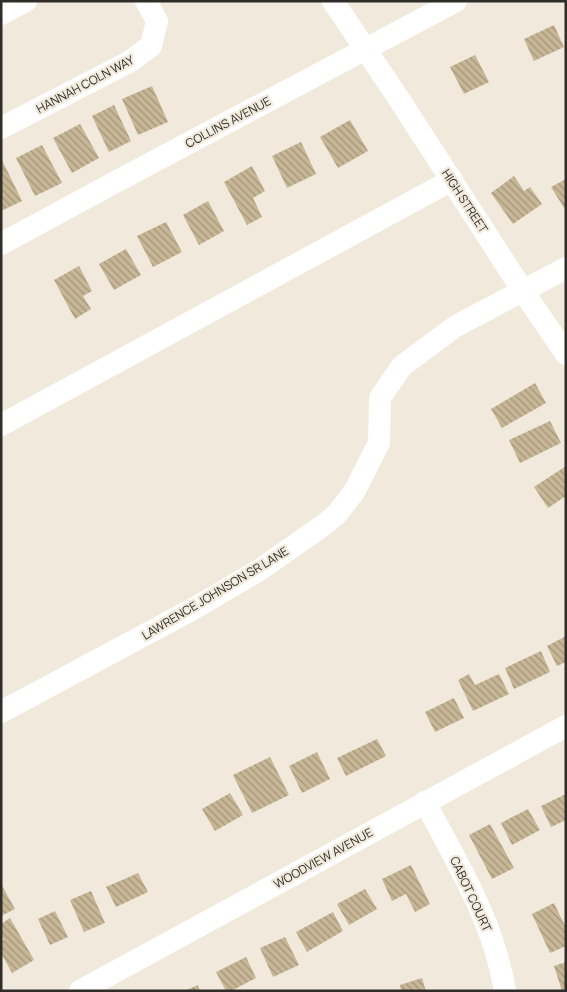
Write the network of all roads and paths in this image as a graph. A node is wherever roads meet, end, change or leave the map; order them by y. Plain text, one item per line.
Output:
1 (26, 1) edge
2 (146, 1) edge
3 (333, 1) edge
4 (456, 1) edge
5 (1, 14) edge
6 (366, 48) junction
7 (1, 128) edge
8 (452, 180) junction
9 (1, 244) edge
10 (566, 268) edge
11 (523, 291) junction
12 (566, 354) edge
13 (1, 426) edge
14 (1, 712) edge
15 (566, 726) edge
16 (425, 802) junction
17 (80, 991) edge
18 (505, 991) edge

1 - 5 street
2 - 7 street, HANNAH COLN WAY
3 - 6 street, HIGH STREET
4 - 6 street, COLLINS AVENUE
6 - 8 street, HIGH STREET
6 - 9 street, COLLINS AVENUE
8 - 11 street, HIGH STREET
8 - 13 street
10 - 11 street, LAWRENCE JOHNSON SR LANE
11 - 12 street, HIGH STREET
11 - 14 street, LAWRENCE JOHNSON SR LANE
15 - 16 street, WOODVIEW AVENUE
16 - 17 street, WOODVIEW AVENUE
16 - 18 street, CABOT COURT

